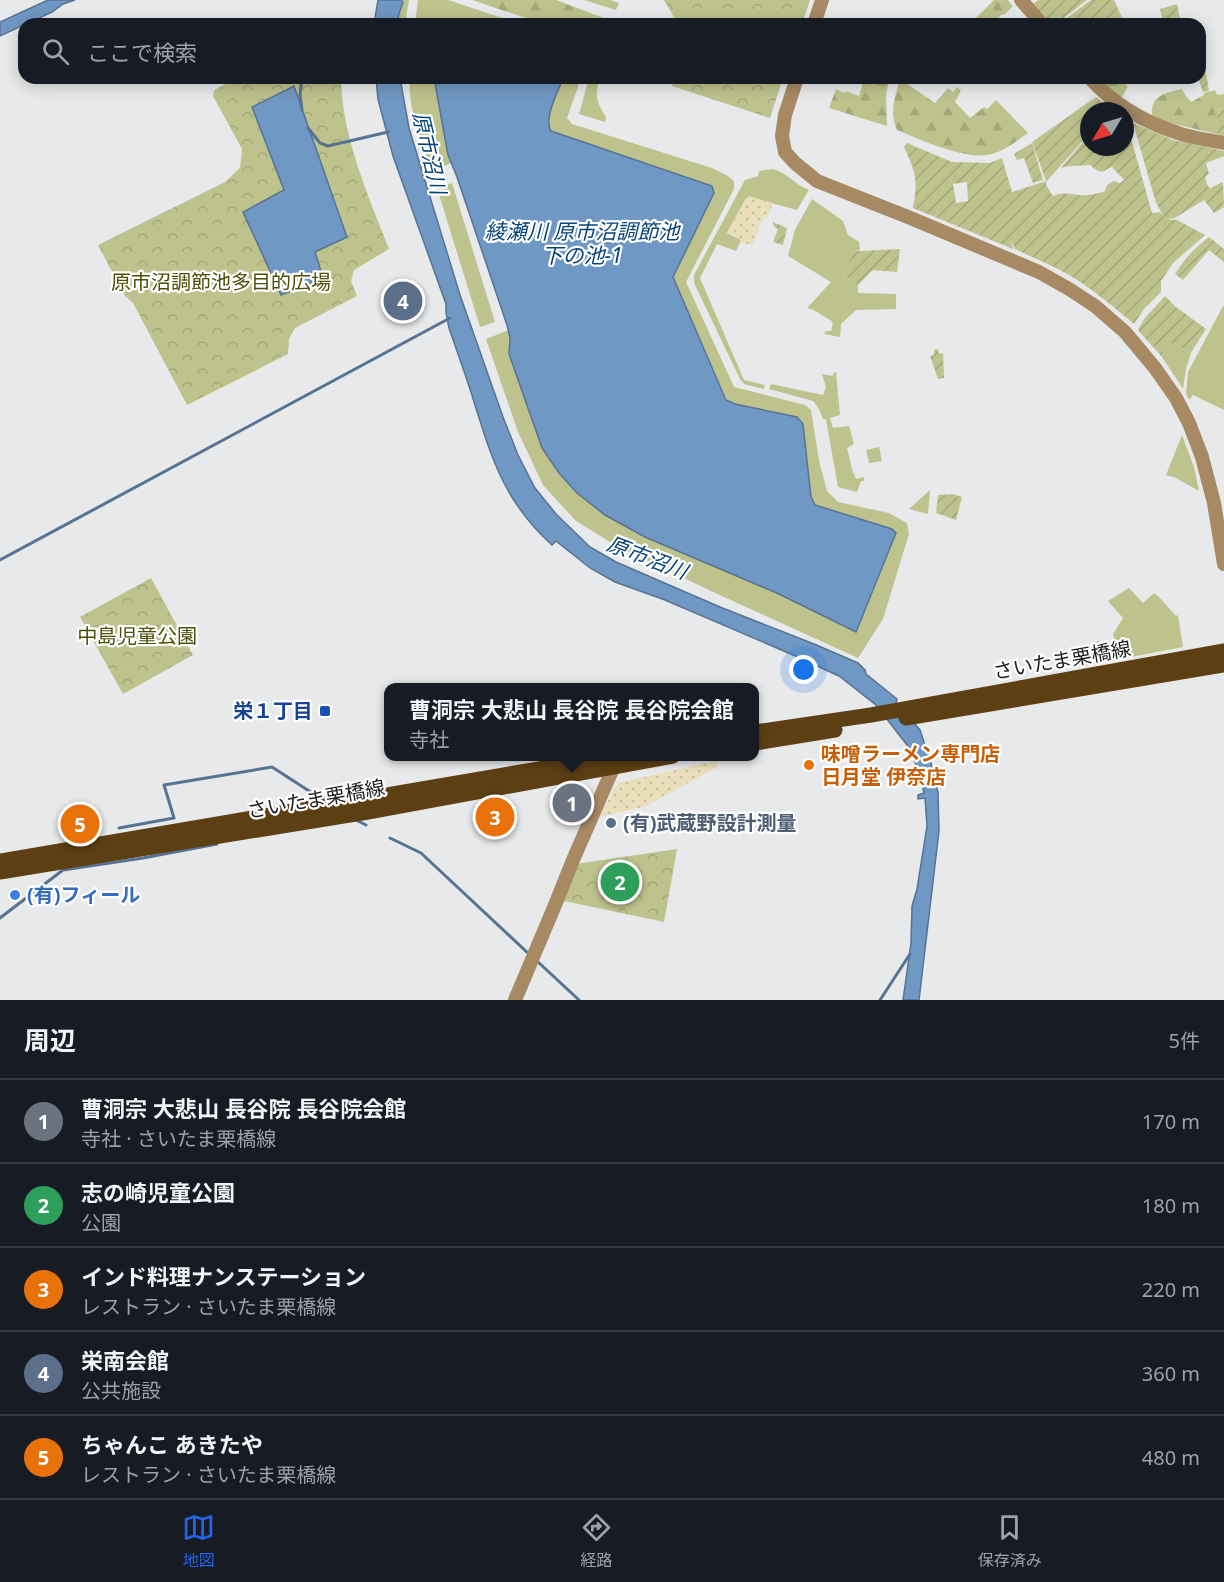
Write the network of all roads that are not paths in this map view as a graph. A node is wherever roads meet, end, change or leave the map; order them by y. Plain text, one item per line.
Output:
1 (822, 0) edge
2 (1021, 0) edge
3 (816, 18) edge
4 (1037, 18) edge
5 (795, 84) edge
6 (1096, 84) edge
7 (1224, 143) edge
8 (1224, 564) edge
9 (1224, 651) edge
10 (1224, 665) edge
11 (908, 713) junction
12 (874, 719) junction
13 (759, 732) edge
14 (759, 742) edge
15 (606, 761) edge
16 (607, 761) edge
17 (612, 761) edge
18 (0, 861) edge
19 (0, 872) edge
20 (515, 1000) edge

1 - 3 street
2 - 4 street
5 - 8 street
6 - 7 street
9 - 11 main road, さいたま栗橋線
10 - 11 main road, さいたま栗橋線
11 - 12 main road
12 - 13 main road
12 - 14 main road
15 - 18 main road, さいたま栗橋線
16 - 19 main road, さいたま栗橋線
17 - 20 street

